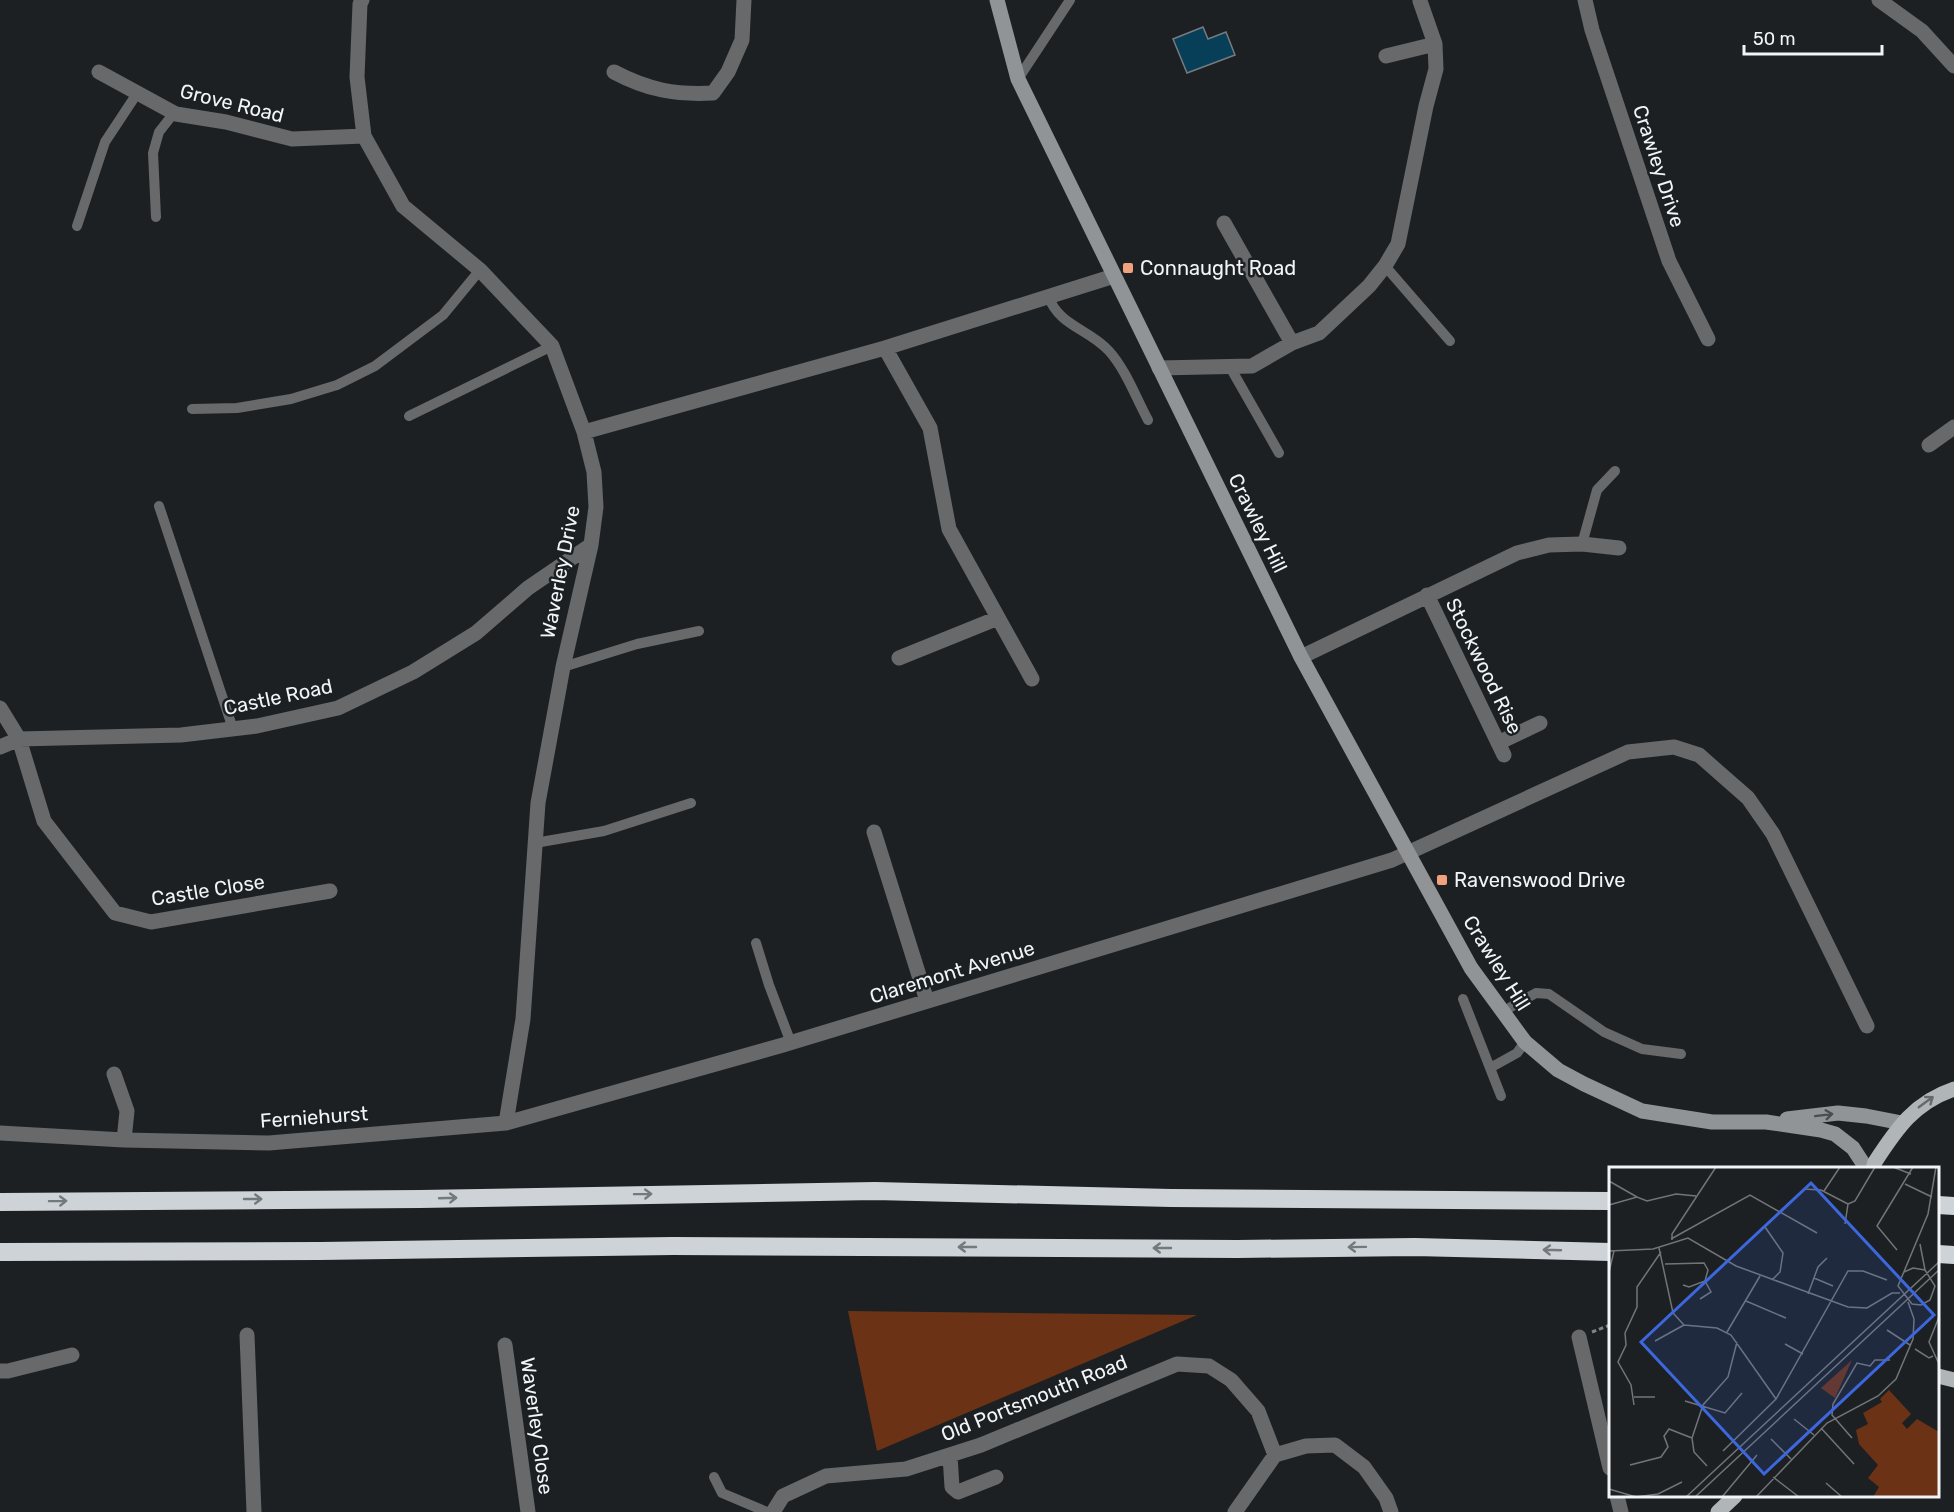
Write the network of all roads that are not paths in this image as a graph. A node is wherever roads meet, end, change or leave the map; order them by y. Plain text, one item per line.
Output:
1 (362, 0) edge
2 (744, 0) edge
3 (997, 0) edge
4 (1071, 0) edge
5 (1586, 0) edge
6 (1879, 0) edge
7 (1420, 1) edge
8 (1435, 44) junction
9 (1386, 56) dead end
10 (1954, 66) edge
11 (99, 72) dead end
12 (614, 72) dead end
13 (1018, 79) junction
14 (138, 92) junction
15 (174, 113) junction
16 (364, 136) junction
17 (156, 217) dead end
18 (1224, 223) dead end
19 (77, 226) dead end
20 (1385, 266) junction
21 (480, 270) junction
22 (1114, 276) junction
23 (1048, 296) junction
24 (1708, 339) dead end
25 (1450, 341) dead end
26 (1292, 343) junction
27 (552, 346) junction
28 (885, 348) junction
29 (1230, 367) junction
30 (1159, 368) junction
31 (192, 409) dead end
32 (409, 416) dead end
33 (1148, 420) dead end
34 (1954, 427) edge
35 (584, 432) junction
36 (1929, 445) dead end
37 (1279, 453) dead end
38 (1615, 471) dead end
39 (159, 506) dead end
40 (1582, 544) junction
41 (591, 545) junction
42 (1619, 548) dead end
43 (1427, 596) junction
44 (998, 618) junction
45 (699, 631) dead end
46 (1301, 657) junction
47 (899, 658) dead end
48 (563, 667) junction
49 (1032, 679) dead end
50 (0, 708) edge
51 (1540, 723) dead end
52 (233, 729) junction
53 (19, 739) junction
54 (0, 747) edge
55 (691, 803) dead end
56 (874, 832) dead end
57 (535, 843) junction
58 (1408, 852) junction
59 (330, 891) dead end
60 (756, 943) dead end
61 (1463, 999) dead end
62 (927, 1001) junction
63 (1502, 1012) junction
64 (1867, 1026) dead end
65 (1525, 1042) junction
66 (791, 1043) junction
67 (1682, 1054) dead end
68 (1490, 1068) junction
69 (114, 1074) dead end
70 (1954, 1089) edge
71 (1501, 1096) dead end
72 (1766, 1122) junction
73 (506, 1123) junction
74 (1902, 1123) junction
75 (0, 1133) edge
76 (124, 1140) junction
77 (1865, 1167) edge
78 (1873, 1167) edge
79 (1609, 1201) edge
80 (0, 1202) edge
81 (1939, 1205) edge
82 (1954, 1206) edge
83 (0, 1252) edge
84 (1609, 1252) edge
85 (1939, 1254) edge
86 (1954, 1255) edge
87 (247, 1335) dead end
88 (1579, 1337) dead end
89 (505, 1345) dead end
90 (72, 1355) dead end
91 (0, 1371) edge
92 (1939, 1376) edge
93 (1954, 1380) edge
94 (1275, 1455) junction
95 (950, 1456) junction
96 (1609, 1460) edge
97 (714, 1477) dead end
98 (996, 1477) dead end
99 (1617, 1497) edge
100 (1734, 1497) edge
101 (254, 1512) edge
102 (528, 1512) edge
103 (767, 1512) edge
104 (773, 1512) edge
105 (1235, 1512) edge
106 (1391, 1512) edge
107 (1621, 1512) edge
108 (1718, 1512) edge

1 - 16 street, Waverley Drive
2 - 12 street
3 - 13 street, Crawley Hill
4 - 13 lane
5 - 24 street, Crawley Drive
6 - 10 street
7 - 8 street
8 - 9 street
8 - 20 street
11 - 14 street, Grove Road
13 - 22 street, Crawley Hill
14 - 15 street, Grove Road
14 - 19 lane
15 - 16 street, Grove Road
15 - 17 lane
16 - 21 street, Waverley Drive
18 - 26 street
20 - 25 lane
20 - 26 street
21 - 27 street, Waverley Drive
21 - 31 lane
22 - 23 street
22 - 30 street, Crawley Hill
23 - 28 street
23 - 33 lane
26 - 29 street
27 - 32 lane
27 - 35 street, Waverley Drive
28 - 35 street
28 - 44 street
29 - 30 street
29 - 37 lane
30 - 46 street, Crawley Hill
34 - 36 street
35 - 41 street, Waverley Drive
38 - 40 lane
39 - 52 lane
40 - 42 street, Stockwood Rise
40 - 43 street, Stockwood Rise
41 - 48 street, Waverley Drive
41 - 52 street, Castle Road
43 - 46 street, Stockwood Rise
43 - 51 street, Stockwood Rise
44 - 47 street
44 - 49 street
45 - 48 lane
46 - 58 street, Crawley Hill
48 - 57 street, Waverley Drive
50 - 53 street, Castle Close
52 - 53 street, Castle Road
53 - 54 street, Castle Road
53 - 59 street, Castle Close
55 - 57 lane
56 - 62 street
57 - 73 street, Waverley Drive
58 - 62 street, Claremont Avenue
58 - 63 street, Crawley Hill
58 - 64 street
60 - 66 lane
61 - 68 lane
62 - 66 street, Claremont Avenue
63 - 65 street, Crawley Hill
63 - 67 lane
65 - 68 lane, Crawley Hill
65 - 72 street, Crawley Hill
66 - 73 street, Claremont Avenue
68 - 71 lane
69 - 76 street
74 -> 70 main road
72 -> 74 street, Crawley Hill
72 - 77 street, Crawley Hill
73 - 76 street, Ferniehurst
74 - 78 main road
75 - 76 street, Ferniehurst
80 -> 79 highway
81 - 82 highway
84 -> 83 highway
85 - 86 highway
87 - 101 street
88 - 96 street
89 - 102 street, Waverley Close
90 - 91 street
92 - 93 main road
94 - 95 street, Old Portsmouth Road
94 - 105 street
94 - 106 street
95 - 98 street
95 - 104 street, Old Portsmouth Road
97 - 103 lane
99 - 107 street
100 - 108 main road

